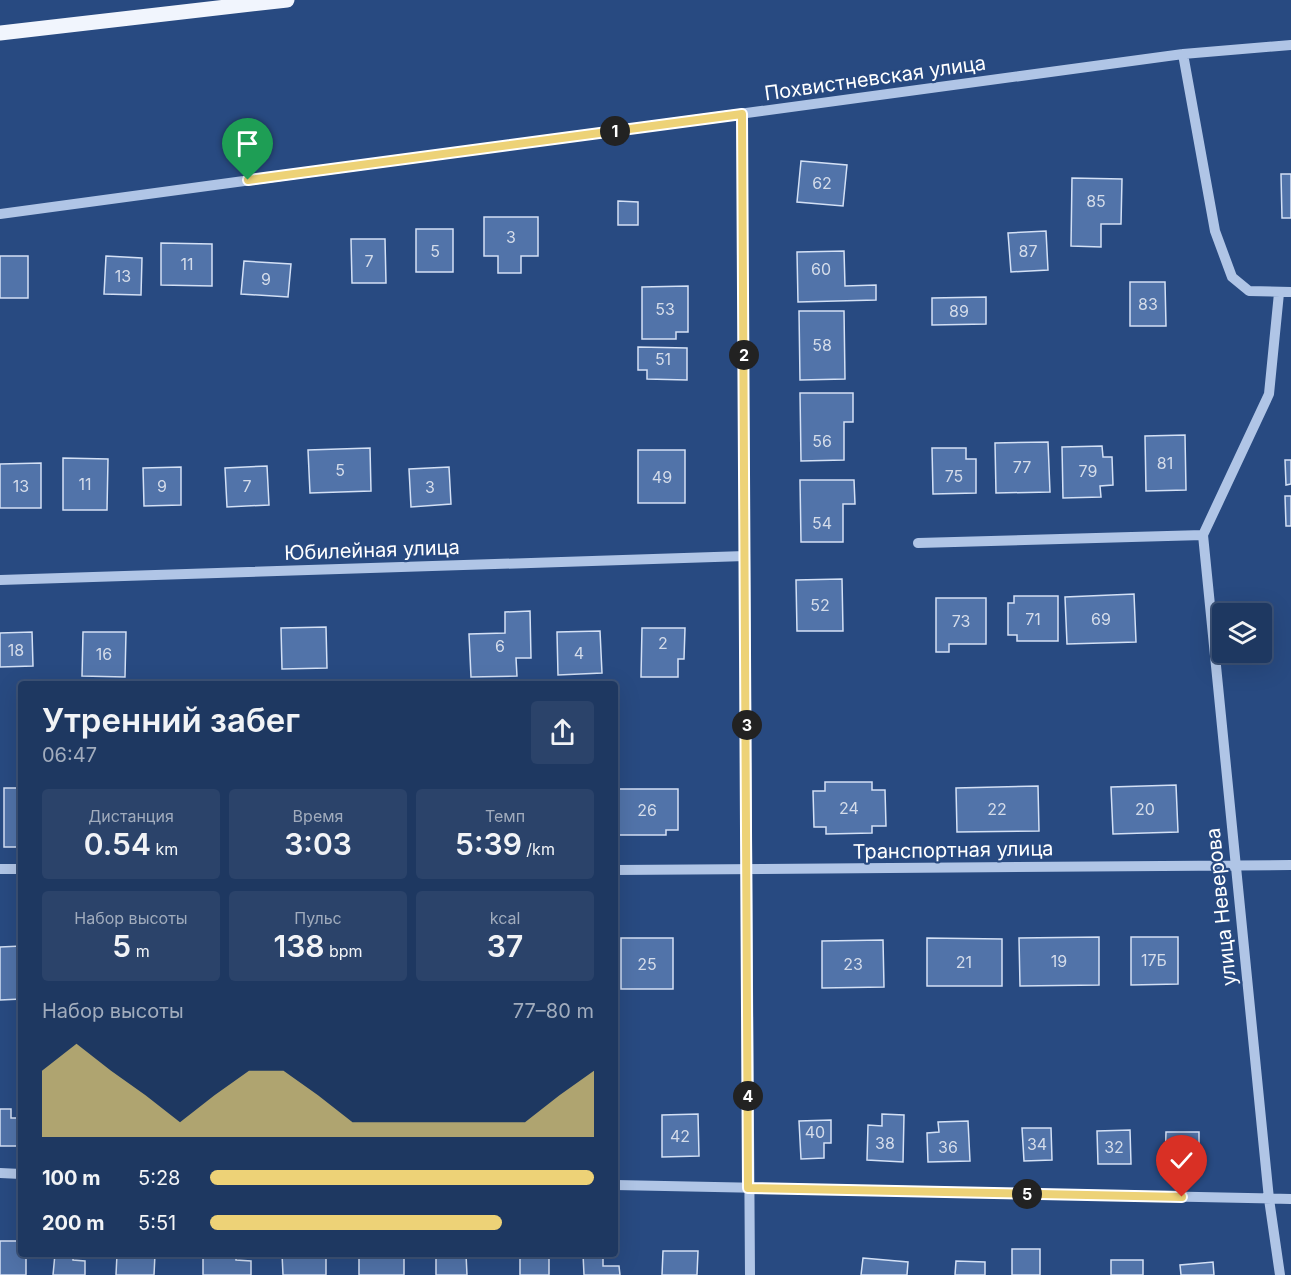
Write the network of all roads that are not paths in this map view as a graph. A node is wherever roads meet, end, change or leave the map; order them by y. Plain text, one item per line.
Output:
1 (287, 0) edge
2 (0, 33) edge
3 (1291, 45) edge
4 (1183, 54) junction
5 (742, 114) junction
6 (0, 214) edge
7 (1279, 292) junction
8 (1291, 292) edge
9 (1203, 535) junction
10 (918, 543) dead end
11 (745, 556) junction
12 (0, 580) edge
13 (1235, 866) junction
14 (1291, 866) edge
15 (0, 869) edge
16 (18, 869) edge
17 (618, 870) edge
18 (748, 871) junction
19 (0, 1173) edge
20 (18, 1174) edge
21 (618, 1185) edge
22 (748, 1188) junction
23 (1269, 1199) junction
24 (1291, 1199) edge
25 (750, 1275) edge
26 (1280, 1275) edge

1 - 2 main road
3 - 4 street, Похвистневская улица
4 - 5 street, Похвистневская улица
4 - 7 street
5 - 6 street, Похвистневская улица
5 - 11 street
7 - 8 street
7 - 9 street
9 - 10 street
9 - 13 street, улица Неверова
11 - 12 street, Юбилейная улица
11 - 18 street
13 - 14 street, Транспортная улица
13 - 18 street, Транспортная улица
13 - 23 street, улица Неверова
15 - 16 street
17 - 18 street, Транспортная улица
18 - 22 street
19 - 20 street
21 - 22 street
22 - 23 street
22 - 25 street
23 - 24 street
23 - 26 street, улица Неверова

